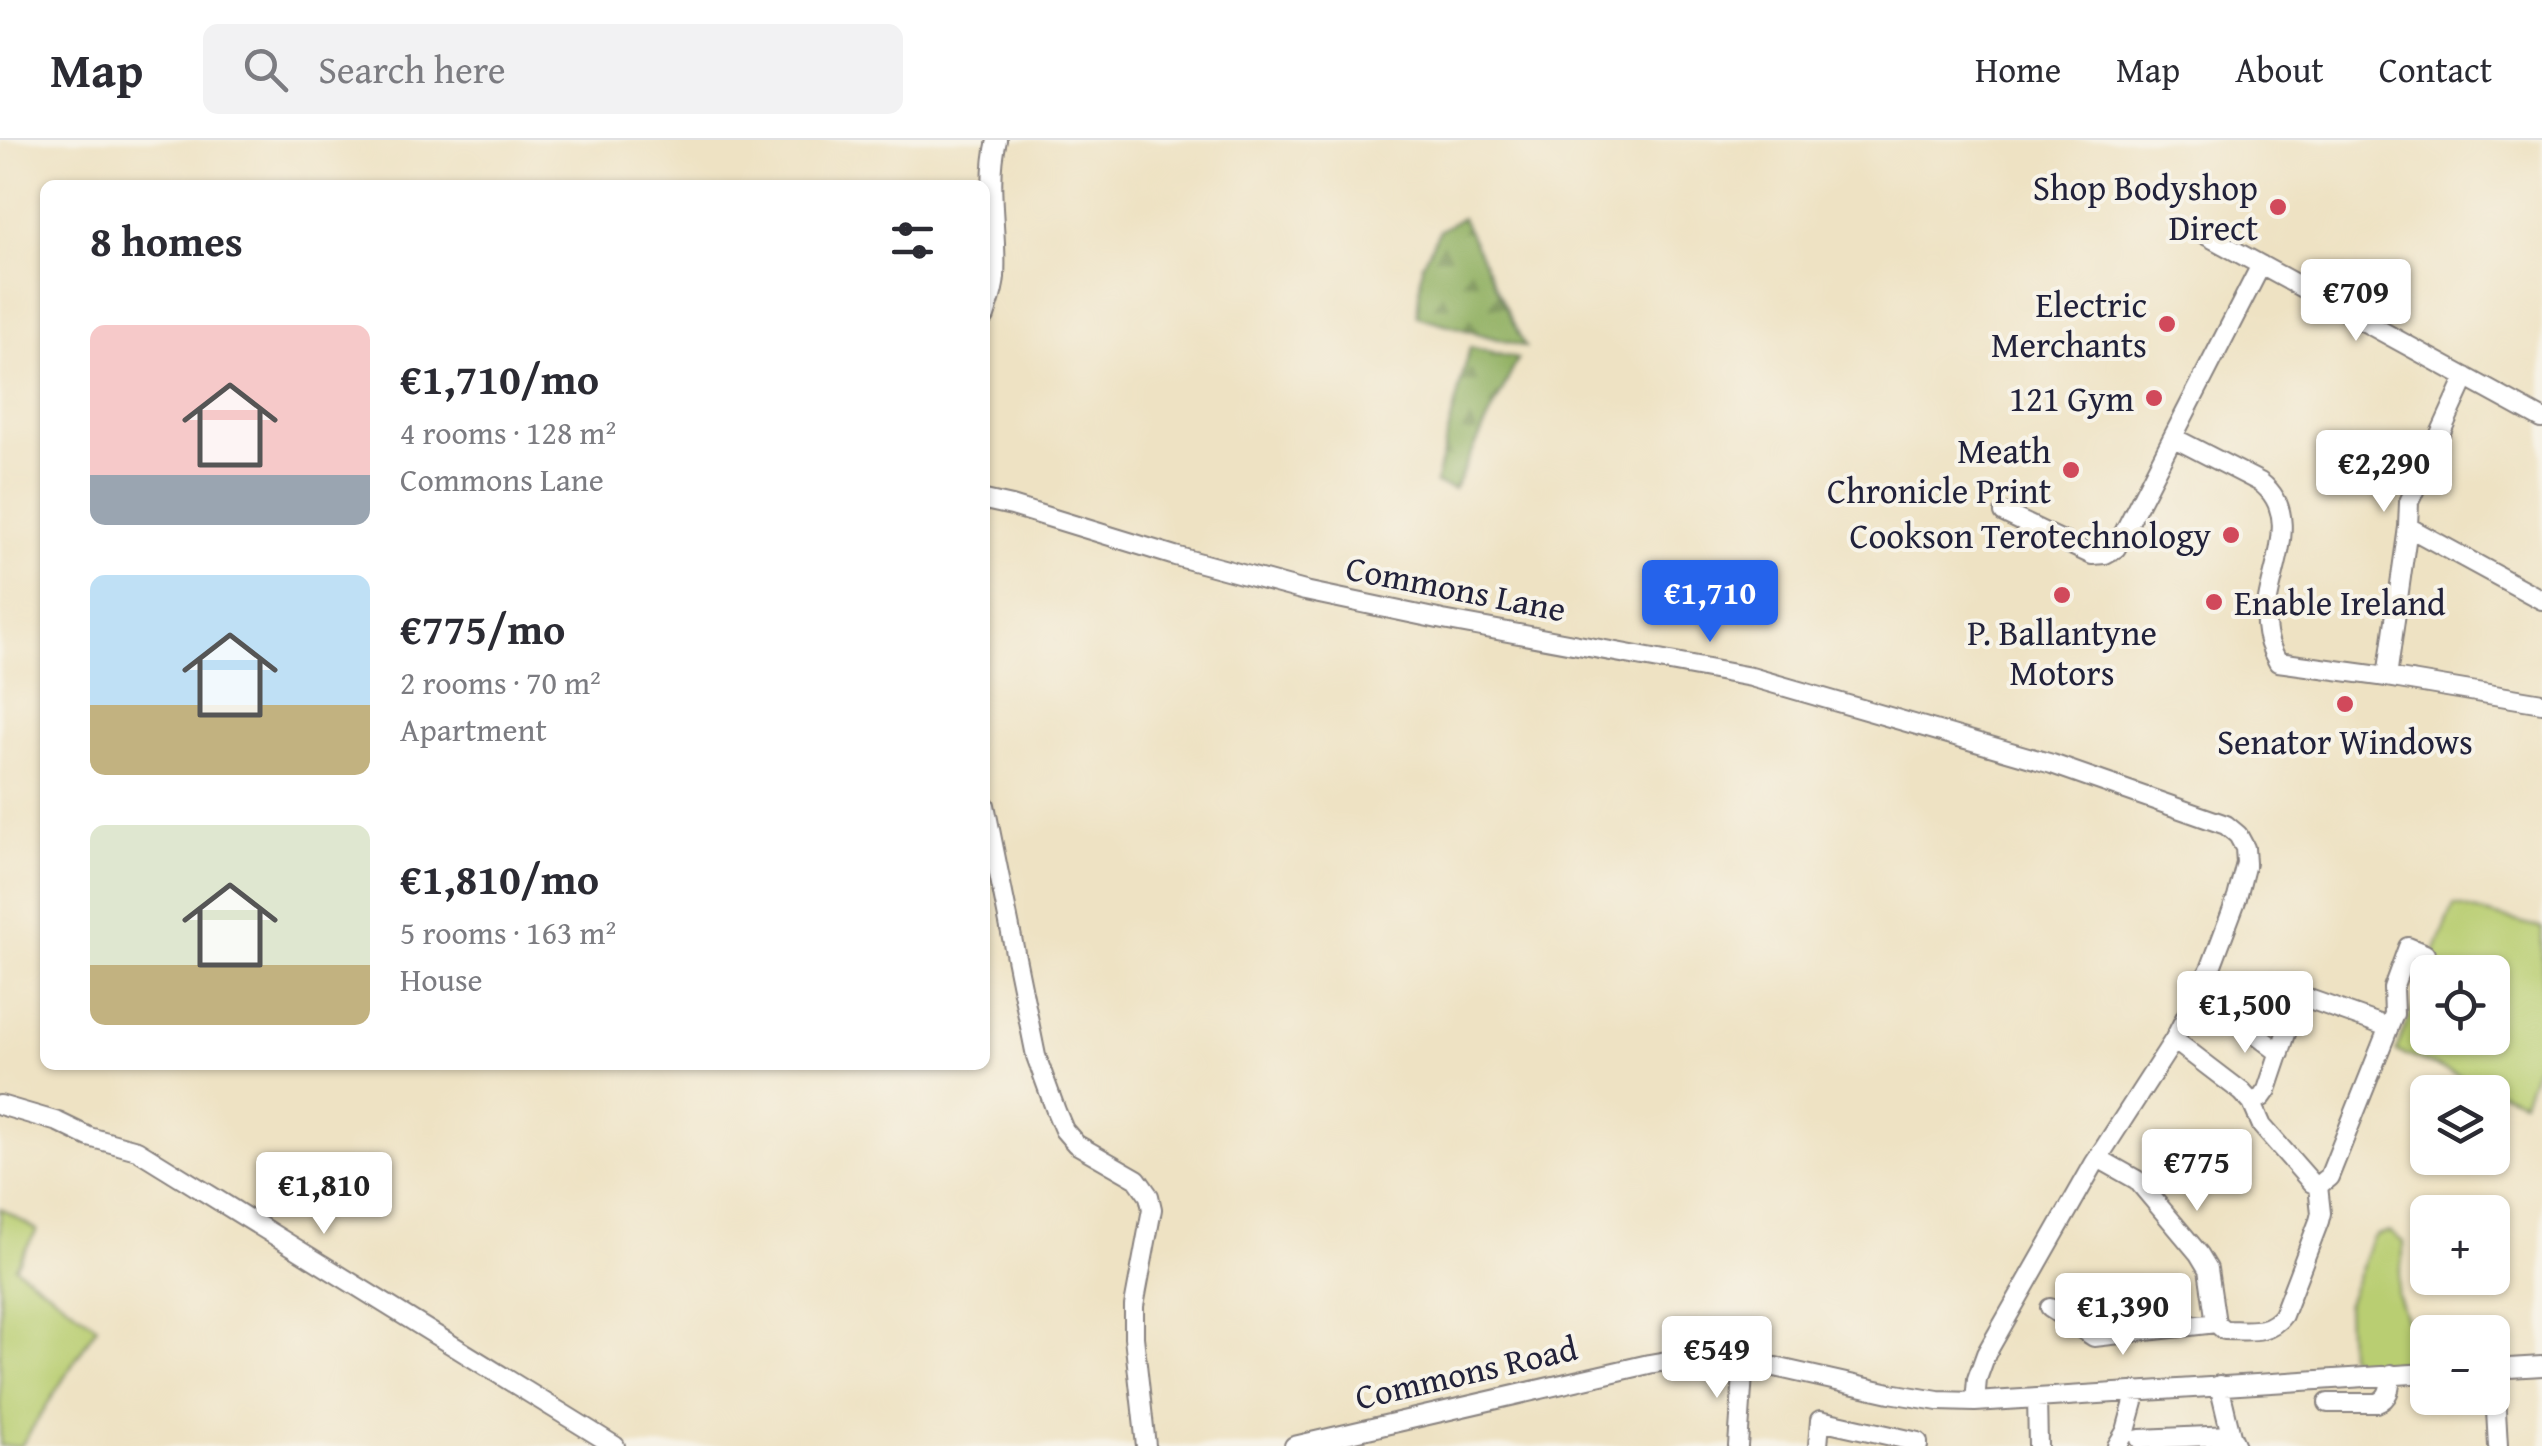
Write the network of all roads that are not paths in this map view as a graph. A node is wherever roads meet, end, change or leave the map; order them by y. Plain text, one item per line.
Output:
1 (996, 140) edge
2 (2194, 228) dead end
3 (2261, 265) junction
4 (990, 300) edge
5 (2466, 378) junction
6 (2542, 418) edge
7 (2174, 438) junction
8 (990, 501) edge
9 (2004, 513) dead end
10 (2408, 527) junction
11 (2542, 600) edge
12 (2387, 677) junction
13 (2542, 703) edge
14 (990, 830) edge
15 (2425, 954) dead end
16 (2239, 1022) dead end
17 (2388, 1027) junction
18 (2174, 1040) junction
19 (2280, 1053) junction
20 (2252, 1104) junction
21 (0, 1106) edge
22 (2098, 1158) junction
23 (2318, 1186) junction
24 (2050, 1308) dead end
25 (2216, 1324) junction
26 (1744, 1360) junction
27 (2542, 1366) edge
28 (2510, 1368) edge
29 (2410, 1373) edge
30 (2391, 1374) junction
31 (2219, 1385) junction
32 (2137, 1391) junction
33 (2037, 1398) junction
34 (1975, 1402) junction
35 (2328, 1403) dead end
36 (2496, 1415) edge
37 (2140, 1440) dead end
38 (2234, 1440) edge
39 (615, 1446) edge
40 (1146, 1446) edge
41 (1294, 1446) edge
42 (1738, 1446) edge
43 (1818, 1446) edge
44 (1918, 1446) edge
45 (2038, 1446) edge
46 (2117, 1446) edge
47 (2498, 1446) edge

1 - 4 street
2 - 3 street
3 - 5 street
3 - 7 street
5 - 6 street
5 - 10 street
7 - 9 street
7 - 12 street
8 - 18 street, Commons Lane
10 - 11 street
10 - 12 street
12 - 13 street
14 - 40 street
15 - 17 street
16 - 19 street
17 - 19 street
17 - 23 street
18 - 20 street
18 - 22 street, Commons Lane
19 - 20 street
20 - 23 street
21 - 39 street
22 - 25 street
22 - 34 street, Commons Lane
23 - 25 street
24 - 25 street
26 - 34 street, Commons Road
26 - 41 street, Commons Road
26 - 42 street
27 - 28 street
29 - 30 street, Commons Road
30 - 31 street, Commons Road
30 - 35 street
31 - 32 street, Commons Road
31 - 38 street
32 - 33 street, Commons Road
32 - 46 street
33 - 34 street, Commons Road
33 - 45 street
36 - 47 street
37 - 38 street
43 - 44 street

